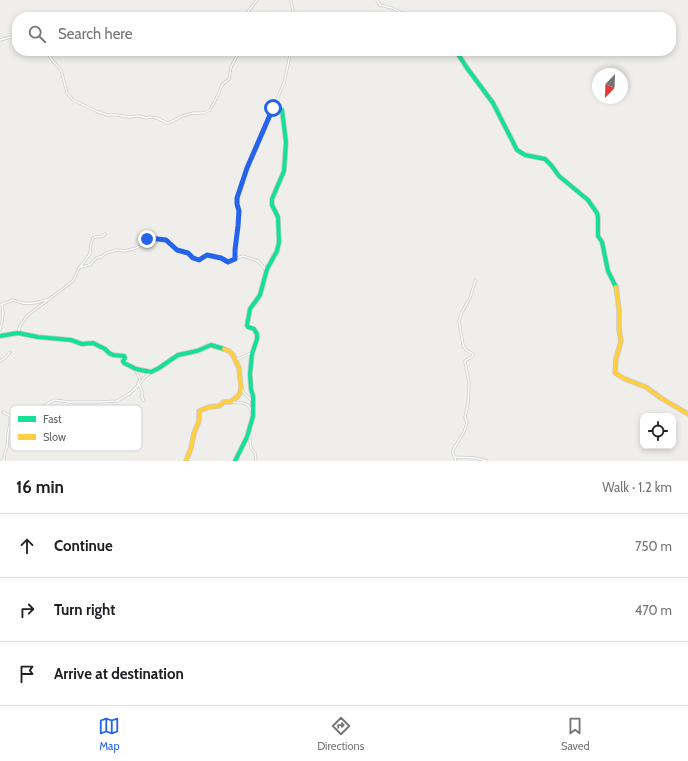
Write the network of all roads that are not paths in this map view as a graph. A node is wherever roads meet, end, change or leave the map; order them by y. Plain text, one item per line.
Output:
1 (257, 0) edge
2 (291, 0) edge
3 (376, 0) edge
4 (248, 12) edge
5 (293, 12) edge
6 (400, 12) edge
7 (12, 36) edge
8 (0, 40) edge
9 (49, 56) edge
10 (237, 56) edge
11 (290, 56) edge
12 (459, 56) edge
13 (282, 110) dead end
14 (105, 234) dead end
15 (235, 259) junction
16 (80, 267) junction
17 (267, 271) junction
18 (475, 280) dead end
19 (47, 300) junction
20 (1, 304) edge
21 (0, 330) edge
22 (18, 333) junction
23 (0, 336) edge
24 (10, 352) dead end
25 (252, 353) junction
26 (237, 360) junction
27 (0, 361) edge
28 (135, 369) junction
29 (151, 372) junction
30 (139, 385) junction
31 (241, 387) junction
32 (144, 401) dead end
33 (230, 402) junction
34 (253, 402) junction
35 (46, 405) edge
36 (2, 412) dead end
37 (253, 414) junction
38 (688, 414) edge
39 (10, 416) edge
40 (10, 430) edge
41 (249, 432) junction
42 (246, 442) junction
43 (251, 447) junction
44 (454, 457) junction
45 (2, 461) edge
46 (186, 461) edge
47 (235, 461) edge
48 (256, 461) edge
49 (456, 461) edge
50 (487, 461) edge

1 - 4 street
2 - 5 street
3 - 6 street
7 - 8 street
9 - 10 street
11 - 15 street
12 - 38 street
13 - 17 street
14 - 16 street
15 - 16 street
15 - 17 street
16 - 19 street
17 - 25 street
18 - 44 street
19 - 20 street
19 - 22 street
20 - 21 street
22 - 23 street
22 - 28 street
24 - 27 street
25 - 26 street
25 - 34 street
26 - 29 street
26 - 31 street
28 - 29 street
28 - 30 street
29 - 30 street
30 - 32 street
30 - 35 street
31 - 33 street
31 - 34 street
33 - 37 street
33 - 46 street
34 - 37 street
36 - 39 street
37 - 41 street
40 - 45 street
41 - 42 street
41 - 43 street
42 - 43 street
42 - 47 street
43 - 48 street
44 - 49 street
44 - 50 street

